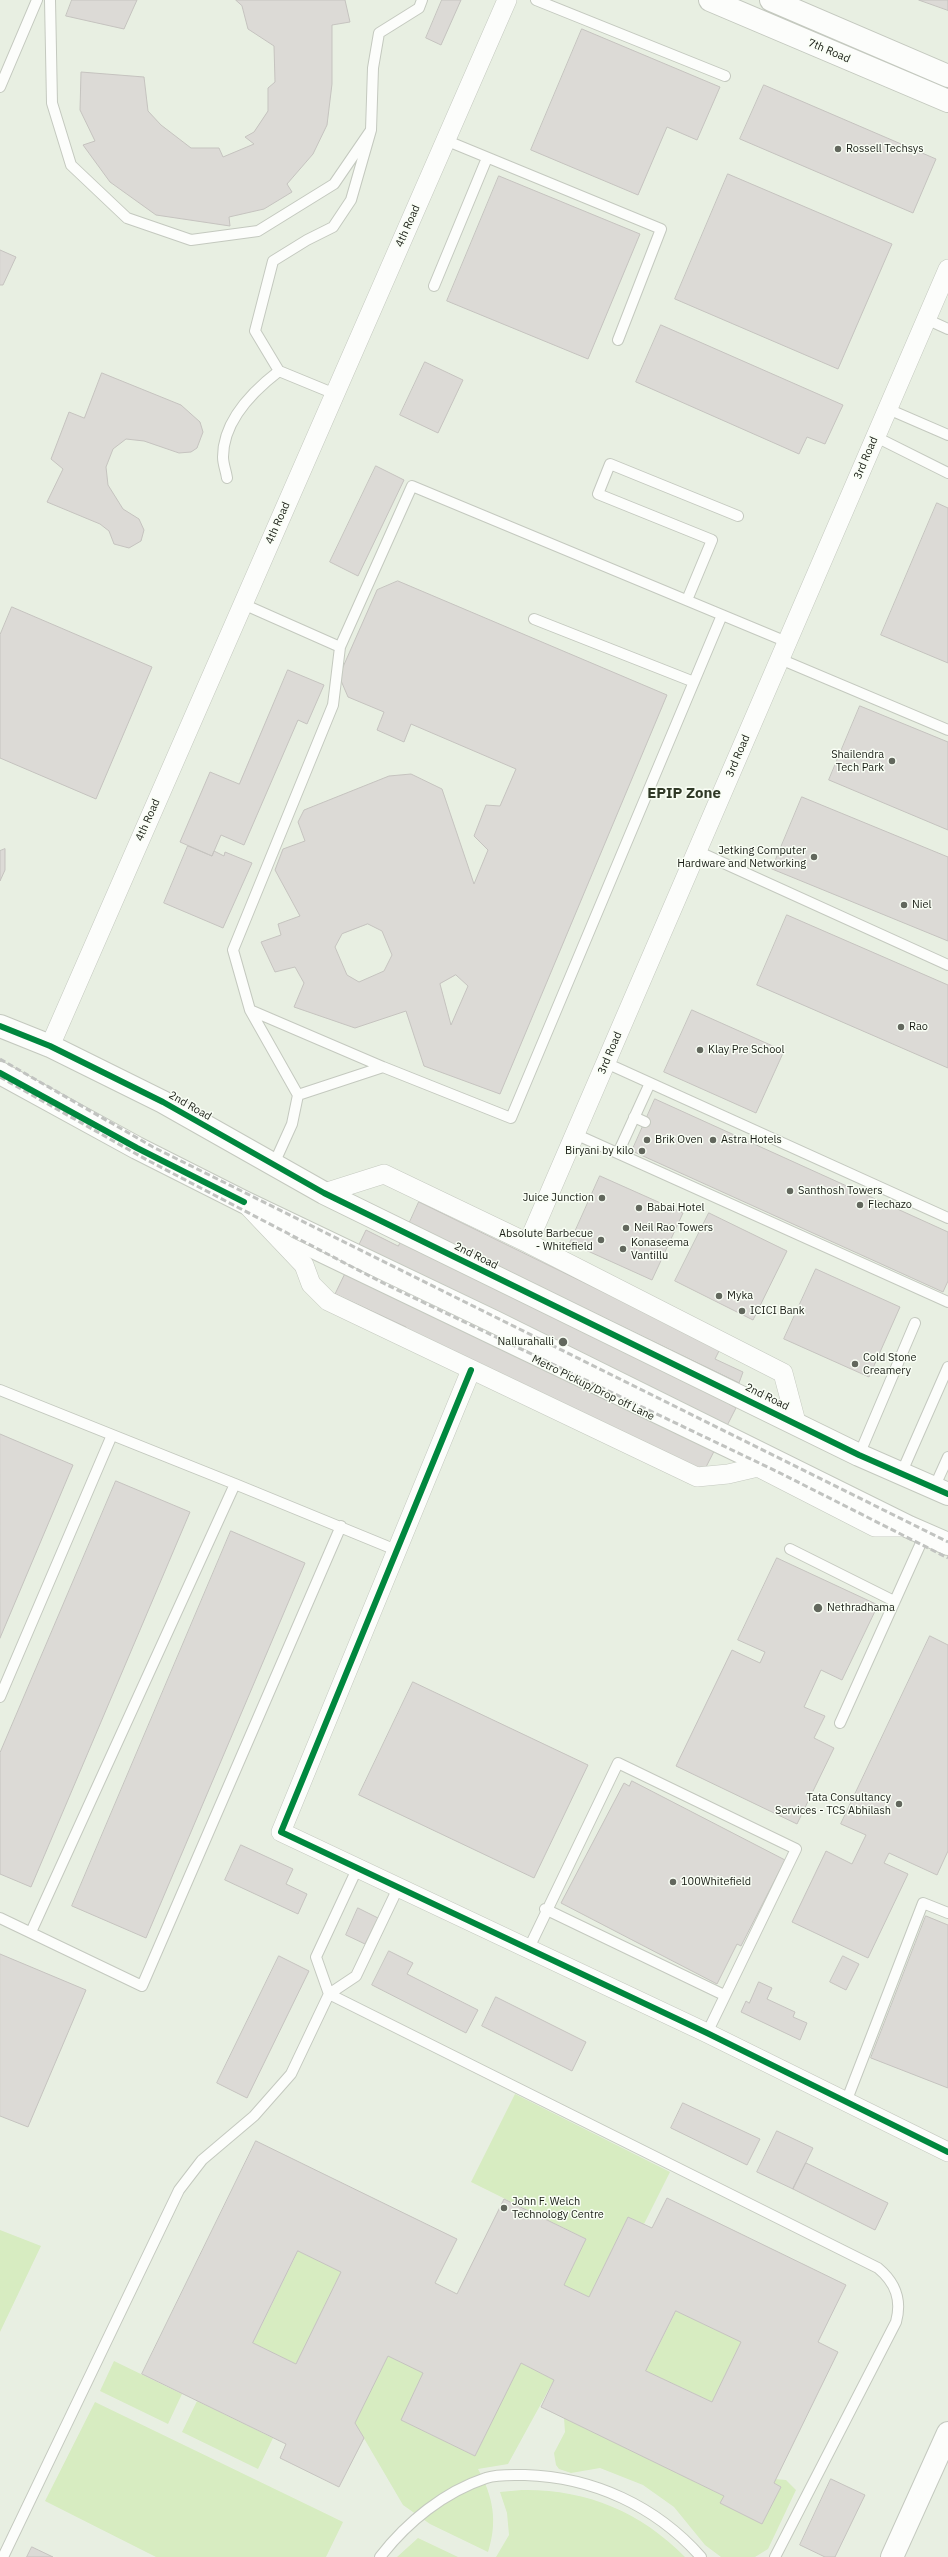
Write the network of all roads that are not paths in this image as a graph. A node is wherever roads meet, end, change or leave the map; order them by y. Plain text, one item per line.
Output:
1 (37, 0) edge
2 (50, 0) edge
3 (422, 0) edge
4 (507, 0) edge
5 (536, 0) edge
6 (710, 0) edge
7 (771, 0) edge
8 (725, 76) dead end
9 (948, 76) edge
10 (0, 87) edge
11 (948, 101) edge
12 (371, 130) junction
13 (446, 140) junction
14 (487, 158) junction
15 (948, 269) edge
16 (434, 286) dead end
17 (926, 319) junction
18 (948, 329) edge
19 (618, 340) dead end
20 (279, 371) junction
21 (335, 394) junction
22 (888, 409) junction
23 (948, 435) edge
24 (876, 437) junction
25 (948, 472) edge
26 (227, 478) dead end
27 (738, 516) dead end
28 (687, 600) junction
29 (243, 604) junction
30 (722, 615) junction
31 (534, 619) dead end
32 (787, 642) junction
33 (340, 647) junction
34 (780, 659) junction
35 (694, 682) junction
36 (948, 730) edge
37 (697, 851) junction
38 (948, 965) edge
39 (250, 1010) junction
40 (0, 1026) edge
41 (50, 1046) junction
42 (606, 1063) junction
43 (383, 1067) junction
44 (0, 1073) edge
45 (650, 1083) junction
46 (298, 1095) junction
47 (634, 1117) junction
48 (645, 1122) dead end
49 (575, 1134) junction
50 (618, 1153) junction
51 (273, 1166) junction
52 (324, 1193) junction
53 (244, 1202) junction
54 (948, 1218) edge
55 (277, 1236) junction
56 (528, 1242) junction
57 (948, 1302) edge
58 (915, 1324) dead end
59 (948, 1367) edge
60 (471, 1370) junction
61 (0, 1390) edge
62 (796, 1422) junction
63 (112, 1435) junction
64 (859, 1455) junction
65 (948, 1457) edge
66 (758, 1467) junction
67 (901, 1474) junction
68 (235, 1484) junction
69 (941, 1491) edge
70 (340, 1526) junction
71 (917, 1531) junction
72 (948, 1544) edge
73 (790, 1549) dead end
74 (396, 1550) junction
75 (894, 1601) junction
76 (0, 1697) edge
77 (840, 1723) dead end
78 (357, 1869) junction
79 (398, 1888) junction
80 (546, 1909) junction
81 (948, 1913) edge
82 (0, 1918) edge
83 (31, 1932) junction
84 (528, 1950) junction
85 (329, 1994) junction
86 (724, 1995) junction
87 (707, 2034) junction
88 (846, 2102) junction
89 (948, 2152) edge
90 (948, 2433) edge
91 (3, 2557) edge
92 (380, 2557) edge
93 (701, 2557) edge
94 (775, 2557) edge
95 (892, 2557) edge

1 - 10 lane
2 - 12 lane
3 - 12 lane
4 - 13 street, 4th Road
5 - 8 lane
6 - 11 main road, 7th Road
7 - 9 main road
12 - 20 lane
13 - 14 lane
13 - 21 street, 4th Road
14 - 16 lane
14 - 19 lane
15 - 17 street, 3rd Road
17 - 18 lane
17 - 22 street, 3rd Road
20 - 21 lane
20 - 26 lane
21 - 29 street, 4th Road
22 - 23 lane
22 - 24 street, 3rd Road
24 - 25 lane
24 - 32 street, 3rd Road
27 - 28 lane
28 - 30 lane
28 - 33 lane
29 - 33 lane
29 - 41 street, 4th Road
30 - 32 lane
30 - 35 lane
31 - 35 lane
32 - 34 street, 3rd Road
33 - 39 lane
34 - 36 lane
34 - 37 street, 3rd Road
35 - 43 lane
37 - 38 lane
37 - 42 street, 3rd Road
39 - 43 lane
39 - 46 lane
40 - 41 main road, 2nd Road
41 - 51 main road, 2nd Road
42 - 45 lane
42 - 49 street, 3rd Road
43 - 46 lane
44 - 53 main road
45 - 47 lane
45 - 54 lane
46 - 51 lane
47 - 48 lane
47 - 50 lane
49 - 50 lane
49 - 56 street, 3rd Road
50 - 57 lane
51 - 52 main road, 2nd Road
52 - 56 street
52 - 62 main road, 2nd Road
53 - 55 street
53 - 71 main road
55 - 60 street
55 - 66 lane, Metro Pickup/Drop off Lane
56 - 62 street
58 - 64 lane
59 - 67 lane
60 - 66 street
60 - 74 street
61 - 63 lane
62 - 64 main road, 2nd Road
63 - 68 lane
63 - 76 lane
64 - 67 main road, 2nd Road
65 - 69 lane
66 - 71 street
67 - 69 main road, 2nd Road
68 - 70 lane
68 - 83 lane
70 - 74 lane
70 - 83 lane
71 - 72 main road
71 - 75 lane
73 - 75 lane
74 - 78 street
75 - 77 lane
78 - 79 street
78 - 85 lane
79 - 84 street
79 - 85 lane
80 - 84 lane
80 - 86 lane
80 - 86 lane
81 - 88 lane
82 - 83 lane
84 - 87 street
85 - 91 lane
85 - 94 lane
86 - 87 lane
87 - 88 street
88 - 89 street
90 - 95 main road
92 - 93 lane

